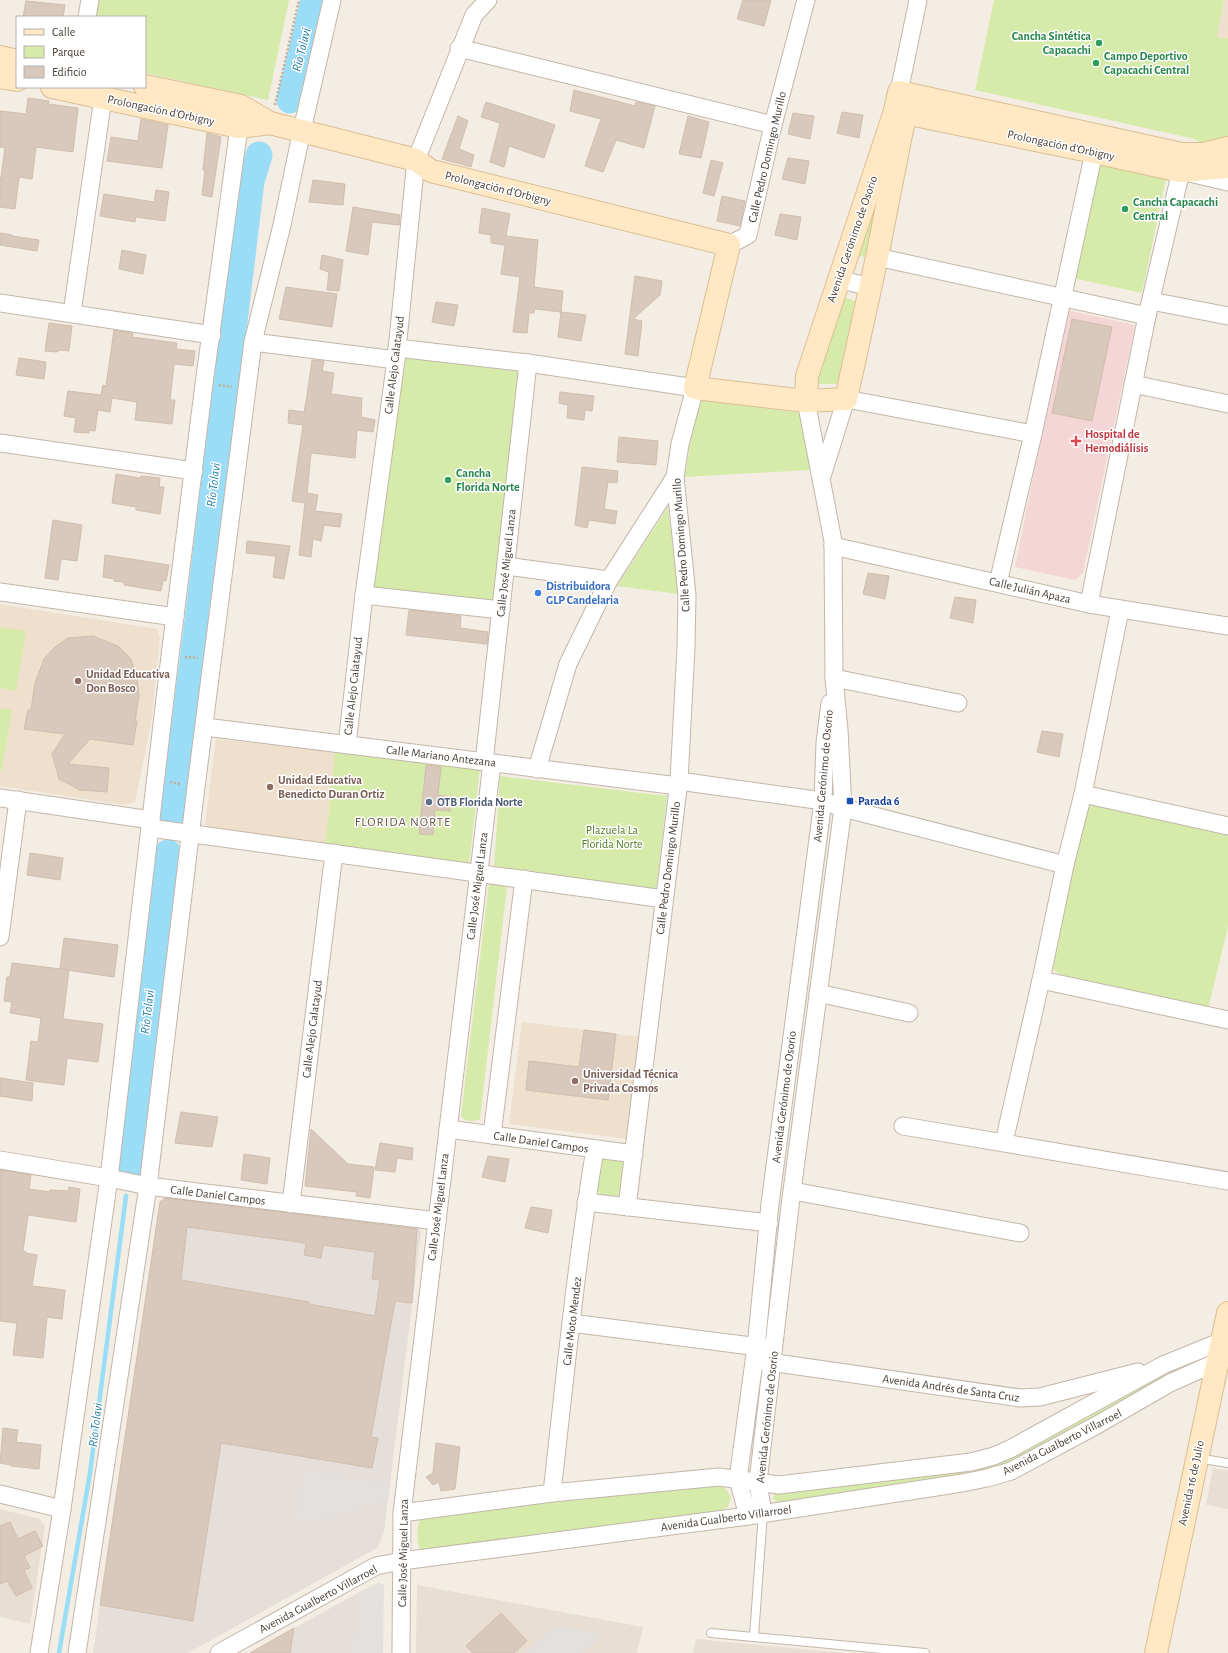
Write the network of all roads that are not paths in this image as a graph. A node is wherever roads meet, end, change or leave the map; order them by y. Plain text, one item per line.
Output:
1 (90, 0) edge
2 (332, 0) edge
3 (488, 0) edge
4 (806, 0) edge
5 (918, 0) edge
6 (87, 16) edge
7 (459, 48) junction
8 (0, 57) edge
9 (16, 61) edge
10 (0, 77) edge
11 (16, 80) edge
12 (146, 86) edge
13 (64, 88) edge
14 (75, 89) edge
15 (103, 98) junction
16 (902, 103) junction
17 (270, 123) junction
18 (773, 125) junction
19 (239, 127) junction
20 (302, 130) junction
21 (1228, 148) edge
22 (1094, 152) junction
23 (416, 160) junction
24 (1228, 166) edge
25 (1181, 171) junction
26 (1228, 182) edge
27 (729, 246) junction
28 (877, 257) junction
29 (838, 279) junction
30 (870, 287) junction
31 (1062, 296) junction
32 (0, 303) edge
33 (1149, 308) junction
34 (72, 313) junction
35 (1228, 316) edge
36 (212, 335) junction
37 (253, 342) junction
38 (396, 354) junction
39 (528, 363) junction
40 (1133, 384) junction
41 (695, 388) junction
42 (846, 399) junction
43 (806, 401) junction
44 (1228, 404) edge
45 (1033, 434) junction
46 (0, 443) edge
47 (194, 471) junction
48 (675, 477) junction
49 (822, 478) junction
50 (833, 546) junction
51 (506, 566) junction
52 (609, 580) junction
53 (998, 583) junction
54 (0, 592) edge
55 (364, 595) junction
56 (1089, 604) junction
57 (501, 610) junction
58 (1120, 610) junction
59 (176, 617) junction
60 (1228, 626) edge
61 (834, 678) junction
62 (958, 703) dead end
63 (205, 727) junction
64 (347, 745) junction
65 (488, 762) junction
66 (537, 768) junction
67 (678, 784) junction
68 (1083, 794) junction
69 (0, 798) edge
70 (18, 800) junction
71 (823, 801) junction
72 (843, 808) junction
73 (151, 824) junction
74 (1228, 826) edge
75 (192, 834) junction
76 (334, 854) junction
77 (1065, 865) junction
78 (478, 873) junction
79 (524, 880) junction
80 (664, 899) junction
81 (0, 937) edge
82 (1041, 980) junction
83 (818, 993) junction
84 (909, 1014) dead end
85 (1228, 1020) edge
86 (903, 1126) dead end
87 (448, 1129) junction
88 (492, 1135) junction
89 (1004, 1142) junction
90 (595, 1149) junction
91 (634, 1154) junction
92 (0, 1160) edge
93 (109, 1178) junction
94 (1228, 1181) edge
95 (148, 1186) junction
96 (791, 1198) junction
97 (586, 1202) junction
98 (291, 1204) junction
99 (770, 1204) junction
100 (627, 1207) junction
101 (437, 1221) junction
102 (769, 1223) junction
103 (1020, 1233) dead end
104 (1228, 1313) edge
105 (571, 1324) junction
106 (1224, 1351) edge
107 (754, 1353) junction
108 (774, 1356) junction
109 (1163, 1365) junction
110 (1196, 1458) junction
111 (1228, 1463) edge
112 (738, 1479) junction
113 (758, 1482) junction
114 (552, 1493) junction
115 (0, 1494) edge
116 (62, 1509) junction
117 (402, 1513) junction
118 (755, 1514) junction
119 (402, 1561) junction
120 (711, 1633) dead end
121 (754, 1636) junction
122 (39, 1653) edge
123 (77, 1653) edge
124 (219, 1653) edge
125 (400, 1653) edge
126 (925, 1653) edge
127 (1156, 1653) edge

1 - 6 street
2 - 20 street
3 - 7 street, Calle Alejo Calatayud
4 - 18 street, Calle Pedro Domingo Murillo
5 - 16 street, Avenida Gerónimo de Osorio
7 - 18 street
7 - 23 street, Calle Alejo Calatayud
8 - 9 street
10 - 11 street
12 - 17 street, Prolongación d'Orbigny
13 - 14 street, Prolongación d'Orbigny
14 - 15 street, Prolongación d'Orbigny
15 - 19 street, Prolongación d'Orbigny
15 - 34 street
16 - 21 street, Prolongación d'Orbigny
16 - 22 street, Prolongación d'Orbigny
16 - 28 street, Avenida Gerónimo de Osorio
16 - 29 street, Avenida Gerónimo de Osorio
17 - 19 street, Prolongación d'Orbigny
17 - 20 street, Prolongación d'Orbigny
18 - 27 street, Calle Pedro Domingo Murillo
19 - 36 street
20 - 23 street, Prolongación d'Orbigny
20 - 37 street
22 - 25 street, Prolongación d'Orbigny
22 - 31 street
23 - 27 street, Prolongación d'Orbigny
23 - 38 street, Calle Alejo Calatayud
24 - 25 street, Prolongación d'Orbigny
25 - 26 street
25 - 33 street
27 - 41 street, Calle Pedro Domingo Murillo
28 - 30 street, Avenida Gerónimo de Osorio
28 - 31 street
29 - 30 street
29 - 43 street, Avenida Gerónimo de Osorio
30 - 42 street, Avenida Gerónimo de Osorio
31 - 33 street
31 - 45 street
32 - 34 street
33 - 35 street
33 - 40 street
34 - 36 street
36 - 47 street
37 - 38 street
37 - 63 street
38 - 39 street
38 - 55 street, Calle Alejo Calatayud
39 - 41 street
39 - 51 street, Calle José Miguel Lanza
40 - 44 street
40 - 56 street
41 - 43 street
41 - 48 street, Calle Pedro Domingo Murillo
42 - 43 street
42 - 45 street
42 - 49 street, Avenida Gerónimo de Osorio
43 - 49 street, Avenida Gerónimo de Osorio
45 - 53 street
46 - 47 street
47 - 59 street
48 - 52 street
48 - 67 street, Calle Pedro Domingo Murillo
49 - 50 street, Avenida Gerónimo de Osorio
50 - 53 street, Calle Julián Apaza
50 - 61 street, Avenida Gerónimo de Osorio
51 - 52 street
51 - 57 street, Calle José Miguel Lanza
52 - 66 street
53 - 56 street, Calle Julián Apaza
54 - 59 street
55 - 57 street
55 - 64 street, Calle Alejo Calatayud
56 - 58 street, Calle Julián Apaza
57 - 65 street, Calle José Miguel Lanza
58 - 60 street, Calle Julián Apaza
58 - 68 street
59 - 73 street
61 - 62 street
61 - 71 street, Avenida Gerónimo de Osorio
61 - 72 street, Avenida Gerónimo de Osorio
63 - 64 street, Calle Mariano Antezana
63 - 75 street
64 - 65 street, Calle Mariano Antezana
65 - 66 street, Calle Mariano Antezana
65 - 78 street, Calle José Miguel Lanza
66 - 67 street, Calle Mariano Antezana
67 - 71 street, Calle Mariano Antezana
67 - 80 street, Calle Pedro Domingo Murillo
68 - 74 street
68 - 77 street
69 - 70 street
70 - 73 street
70 - 81 street
71 - 72 street, Calle Mariano Antezana
71 - 99 street, Avenida Gerónimo de Osorio
72 - 77 street, Calle Mariano Antezana
72 - 83 street, Avenida Gerónimo de Osorio
73 - 75 street
73 - 93 street
75 - 76 street
75 - 95 street
76 - 78 street
76 - 98 street, Calle Alejo Calatayud
77 - 82 street
78 - 79 street
78 - 87 street, Calle José Miguel Lanza
79 - 80 street
79 - 88 street
80 - 91 street, Calle Pedro Domingo Murillo
82 - 85 street
82 - 89 street
83 - 84 street
83 - 96 street, Avenida Gerónimo de Osorio
86 - 89 street
87 - 88 street, Calle Daniel Campos
87 - 101 street, Calle José Miguel Lanza
88 - 90 street, Calle Daniel Campos
89 - 94 street
90 - 91 street, Calle Daniel Campos
90 - 97 street, Calle Moto Mendez
91 - 100 street, Calle Pedro Domingo Murillo
92 - 93 street, Calle Daniel Campos
93 - 95 street, Calle Daniel Campos
93 - 116 street
95 - 98 street, Calle Daniel Campos
95 - 123 street
96 - 99 street
96 - 103 street
96 - 108 street, Avenida Gerónimo de Osorio
97 - 100 street
97 - 105 street, Calle Moto Mendez
98 - 101 street, Calle Daniel Campos
99 - 102 street, Avenida Gerónimo de Osorio
100 - 102 street
101 - 117 street, Calle José Miguel Lanza
102 - 107 street, Avenida Gerónimo de Osorio
104 - 106 street, Avenida 16 de Julio
105 - 107 street, Avenida Andrés de Santa Cruz
105 - 114 street, Calle Moto Mendez
106 - 109 street, Avenida Gualberto Villarroel
106 - 110 street, Avenida 16 de Julio
106 - 118 street, Avenida Gualberto Villarroel
107 - 108 street, Avenida Andrés de Santa Cruz
107 - 112 street, Avenida Gerónimo de Osorio
108 - 109 street, Avenida Andrés de Santa Cruz
108 - 113 street, Avenida Gerónimo de Osorio
109 - 113 street, Avenida Gualberto Villarroel
110 - 111 lane
110 - 127 street, Avenida 16 de Julio
112 - 113 street, Avenida Gualberto Villarroel
112 - 114 street, Avenida Gualberto Villarroel
112 - 118 street, Avenida Gerónimo de Osorio
113 - 118 street, Avenida Gerónimo de Osorio
114 - 117 street, Avenida Gualberto Villarroel
115 - 116 street
116 - 122 street
117 - 119 street, Calle José Miguel Lanza
118 - 119 street, Avenida Gualberto Villarroel
118 - 121 lane
119 - 124 street, Avenida Gualberto Villarroel
119 - 125 street, Calle José Miguel Lanza
120 - 121 lane
121 - 126 lane

